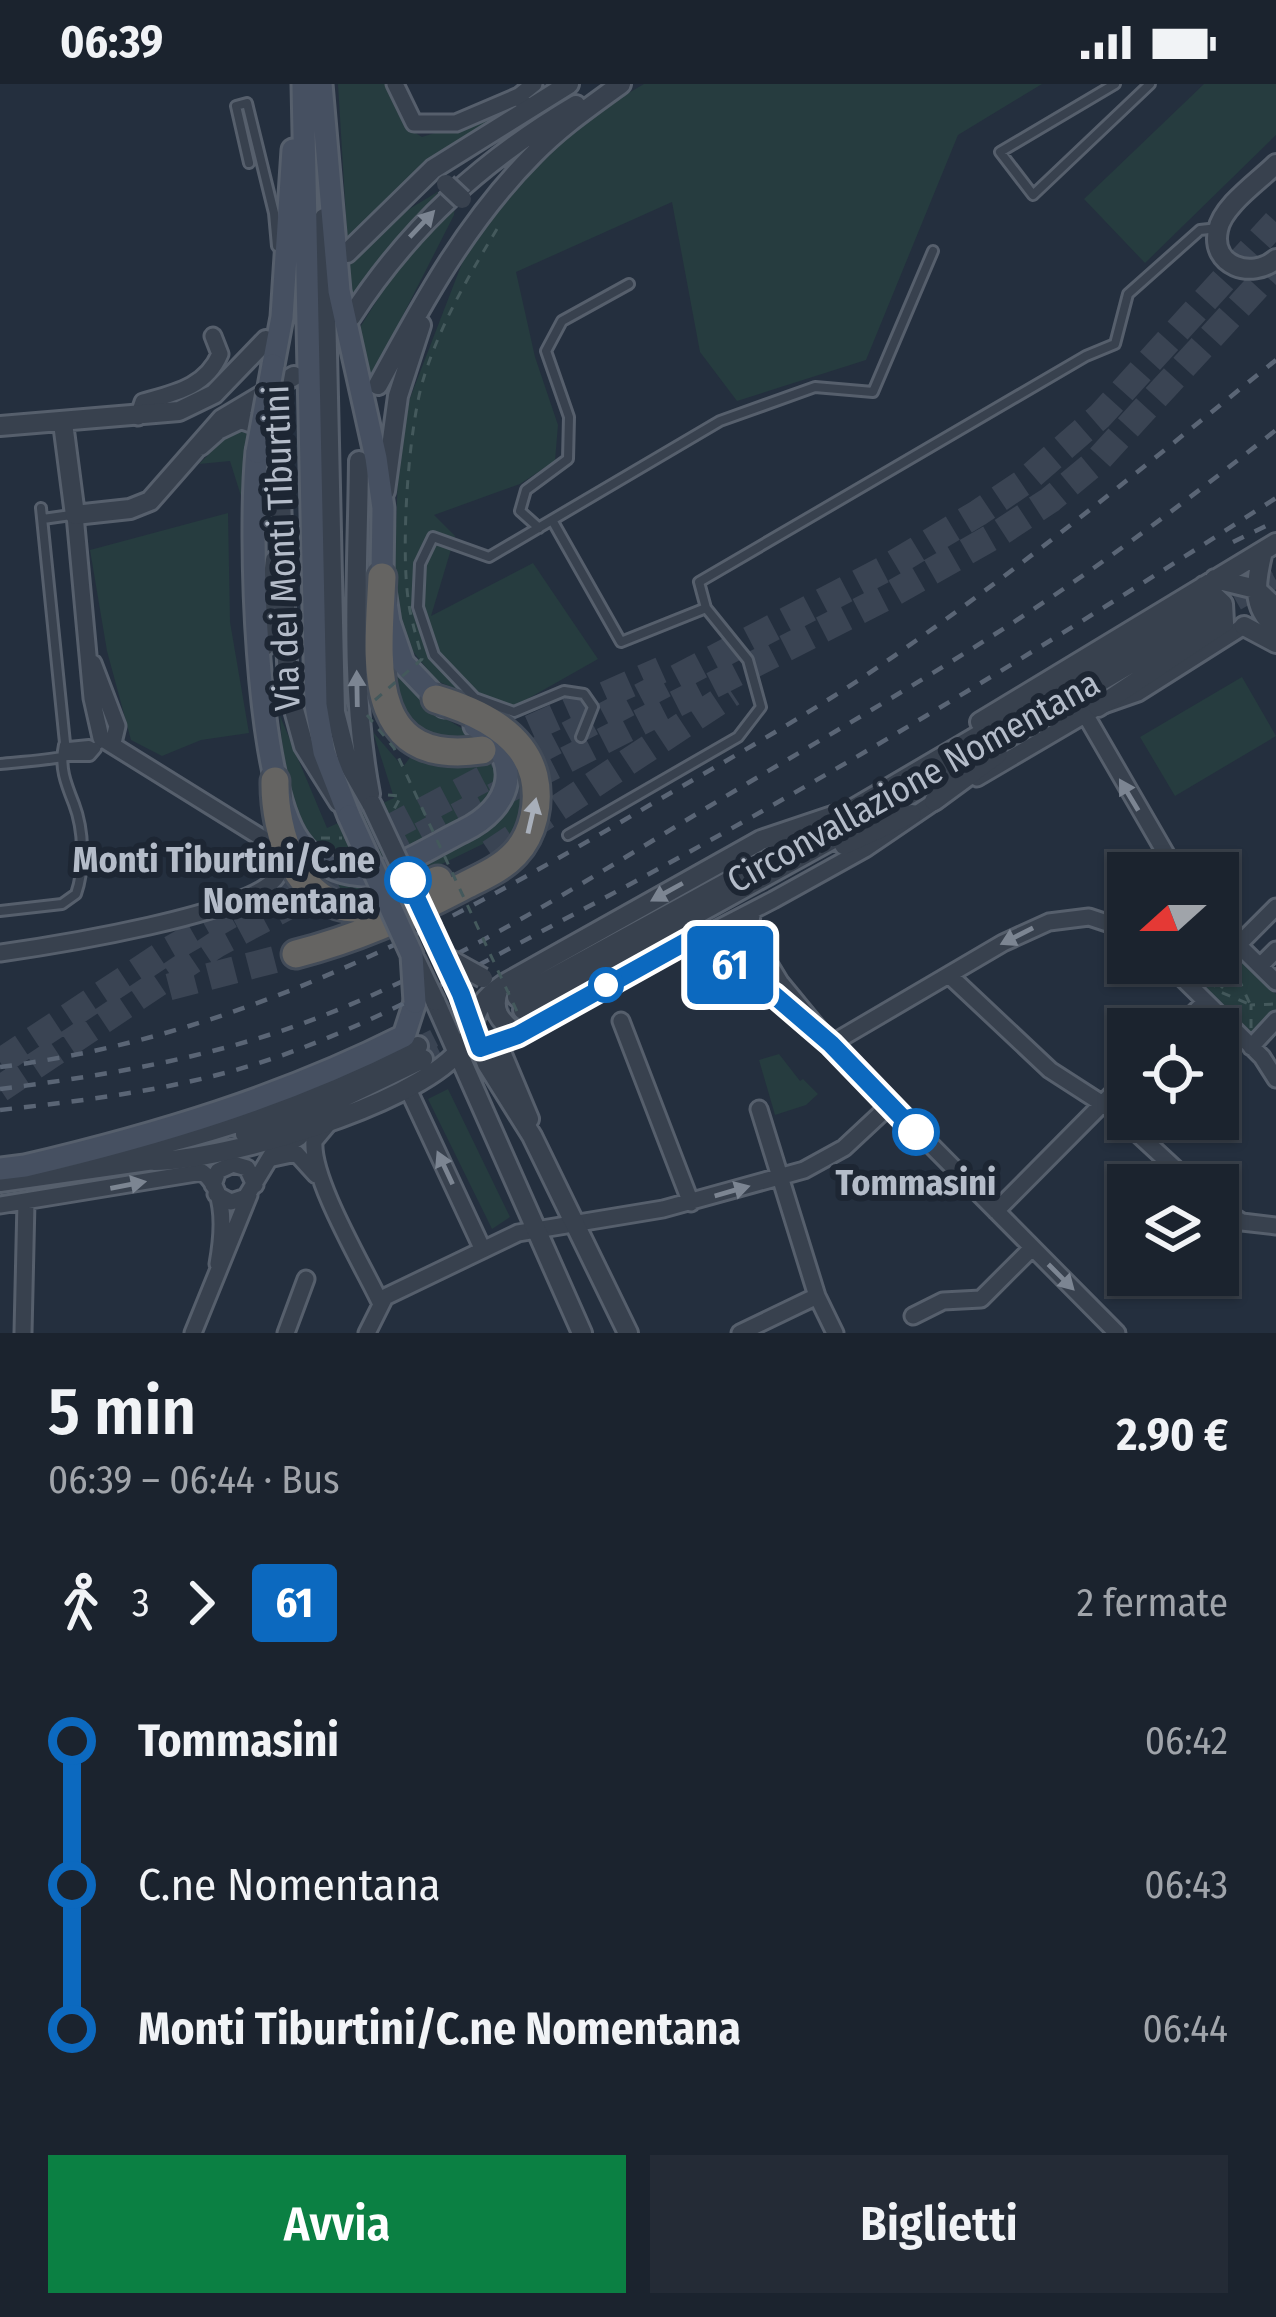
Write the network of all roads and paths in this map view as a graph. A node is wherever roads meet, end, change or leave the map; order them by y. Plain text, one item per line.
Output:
1 (301, 84) edge
2 (321, 84) edge
3 (395, 84) edge
4 (534, 84) edge
5 (569, 84) edge
6 (618, 84) edge
7 (1115, 84) edge
8 (1150, 84) edge
9 (523, 102) junction
10 (323, 131) junction
11 (248, 164) dead end
12 (1276, 164) edge
13 (393, 206) junction
14 (281, 213) junction
15 (1218, 228) junction
16 (497, 229) dead end
17 (933, 251) dead end
18 (347, 253) dead end
19 (1276, 259) edge
20 (445, 264) junction
21 (629, 284) dead end
22 (351, 317) dead end
23 (213, 336) dead end
24 (266, 340) dead end
25 (284, 370) junction
26 (378, 385) dead end
27 (138, 417) junction
28 (63, 423) junction
29 (0, 426) edge
30 (200, 446) junction
31 (359, 461) dead end
32 (283, 508) junction
33 (383, 508) junction
34 (74, 514) junction
35 (552, 520) junction
36 (539, 528) junction
37 (1269, 547) edge
38 (1276, 573) edge
39 (382, 577) junction
40 (1256, 590) junction
41 (1209, 596) junction
42 (706, 608) junction
43 (1276, 608) edge
44 (1244, 626) joint
45 (1276, 628) edge
46 (1276, 644) edge
47 (263, 676) junction
48 (436, 699) junction
49 (375, 700) dead end
50 (1052, 711) junction
51 (1092, 711) junction
52 (367, 715) dead end
53 (581, 737) dead end
54 (104, 744) junction
55 (67, 749) junction
56 (482, 750) tunnel mouth
57 (0, 764) edge
58 (275, 782) junction
59 (379, 800) junction
60 (934, 801) junction
61 (397, 809) dead end
62 (912, 814) junction
63 (349, 815) junction
64 (568, 835) dead end
65 (1166, 852) edge
66 (490, 853) tunnel mouth
67 (741, 892) junction
68 (1276, 907) edge
69 (0, 911) edge
70 (753, 911) junction
71 (1107, 923) edge
72 (754, 939) junction
73 (689, 940) junction
74 (1276, 950) edge
75 (0, 953) edge
76 (296, 954) tunnel mouth
77 (1240, 954) junction
78 (443, 956) junction
79 (1239, 957) edge
80 (728, 964) junction
81 (1260, 966) junction
82 (949, 975) junction
83 (1239, 979) edge
84 (1276, 982) edge
85 (1195, 984) edge
86 (1210, 984) edge
87 (1223, 984) edge
88 (779, 991) junction
89 (1212, 997) junction
90 (517, 998) junction
91 (426, 1002) junction
92 (1276, 1004) edge
93 (1251, 1005) junction
94 (1200, 1008) edge
95 (471, 1019) junction
96 (1276, 1020) edge
97 (622, 1021) dead end
98 (518, 1035) junction
99 (1251, 1041) junction
100 (831, 1044) junction
101 (489, 1047) junction
102 (458, 1052) junction
103 (419, 1054) junction
104 (1276, 1079) edge
105 (407, 1087) junction
106 (475, 1093) junction
107 (1107, 1099) edge
108 (1101, 1105) junction
109 (889, 1106) junction
110 (760, 1109) dead end
111 (323, 1125) junction
112 (268, 1160) junction
113 (154, 1161) junction
114 (1170, 1164) edge
115 (0, 1168) edge
116 (781, 1177) junction
117 (0, 1183) edge
118 (215, 1190) junction
119 (252, 1190) junction
120 (327, 1193) junction
121 (26, 1201) junction
122 (691, 1203) junction
123 (0, 1205) edge
124 (995, 1210) junction
125 (1239, 1220) edge
126 (577, 1224) junction
127 (1276, 1226) edge
128 (534, 1228) junction
129 (1032, 1248) junction
130 (483, 1250) junction
131 (218, 1264) junction
132 (306, 1280) dead end
133 (817, 1296) junction
134 (380, 1302) junction
135 (913, 1316) dead end
136 (22, 1333) edge
137 (193, 1333) edge
138 (286, 1333) edge
139 (368, 1333) edge
140 (582, 1333) edge
141 (628, 1333) edge
142 (740, 1333) edge
143 (835, 1333) edge
144 (1117, 1333) edge

1 - 14 main road
1 - 63 main road, Via dei Monti Tiburtini
2 - 10 main road, Via dei Monti Tiburtini
3 - 9 street
4 - 9 street
5 - 9 street
6 - 20 street
22 -> 6 street
7 - 8 lane
9 - 13 street
10 - 33 main road
10 - 59 street, Via dei Monti Tiburtini
11 - 14 lane
12 - 15 street
13 - 18 street
13 - 20 street, bridge
14 - 25 main road
15 - 19 street
15 - 42 lane
16 - 49 path, bridge
17 - 35 lane
20 - 26 street
20 - 33 street
21 - 36 lane
23 - 27 street
24 - 27 street
25 - 30 street
25 - 47 main road, bridge
27 - 28 street
28 - 29 street
28 - 34 street
30 - 32 street
30 - 34 street
59 -> 31 street
32 - 47 street
32 - 63 street
33 - 39 main road
34 - 54 street
34 - 55 lane
35 - 36 lane
35 - 42 lane
36 - 53 lane
37 - 38 street
37 - 40 street
37 - 41 street
39 - 48 main road
39 - 56 highway
40 - 41 street
40 - 43 street
40 - 45 street
41 - 50 street, Circonvallazione Nomentana
41 - 51 street
41 -> 90 street, Circonvallazione Nomentana
42 - 64 lane
44 - 46 street
44 - 51 street, Circonvallazione Nomentana
47 - 58 main road
48 - 58 main road
76 -> 48 highway
50 - 60 street
50 - 67 street, Circonvallazione Nomentana
51 - 60 street, Circonvallazione Nomentana
65 -> 51 street
52 - 90 path, bridge
54 - 55 lane
54 - 75 street
55 - 57 lane
55 - 69 lane
58 - 66 highway
59 - 61 path
59 - 78 street, Via dei Monti Tiburtini, bridge
60 - 62 street, Circonvallazione Nomentana
62 - 67 street
62 - 70 street, Circonvallazione Nomentana
63 - 91 main road, Via dei Monti Tiburtini, bridge
67 - 90 street, Circonvallazione Nomentana
68 - 77 street
70 - 72 street
70 - 73 street, Circonvallazione Nomentana
71 -> 82 street
72 - 80 street
72 - 88 street
73 - 80 street
73 - 98 street, Circonvallazione Nomentana
74 - 81 street
77 - 79 path
77 - 81 street
78 - 90 street, bridge
78 - 95 street, Via dei Monti Tiburtini, bridge
80 - 88 street
81 - 84 street
82 - 100 street
82 - 108 street
83 - 93 path
85 - 89 street
86 - 89 path
87 - 89 path
88 - 100 street
89 - 93 path
89 - 94 street
89 - 99 street
90 - 95 street
90 - 98 street
91 - 102 street
91 - 103 main road
92 - 93 path
93 - 99 path
95 - 101 street, Via dei Monti Tiburtini
95 - 102 street
96 - 99 street
97 - 122 street
98 - 101 street, Circonvallazione Nomentana
99 - 104 street
100 - 109 street
101 - 102 street
101 - 126 street, Via dei Monti Tiburtini
102 - 103 street
102 - 106 street
103 - 105 street
103 - 106 street
103 - 113 street
103 - 115 main road
105 - 111 street
130 -> 105 street
106 - 128 street
107 - 108 street
108 - 114 street
108 - 124 street
109 - 116 street
109 - 124 street
110 - 116 street
111 - 112 street
111 - 113 street
111 - 120 street
112 - 119 street
112 - 120 street
113 - 117 street
122 -> 116 street
116 - 133 street
118 - 119 street
118 - 119 street
121 -> 118 street
118 - 131 street
119 - 131 street
120 - 134 street
121 - 123 street
121 - 136 street
122 - 126 street
124 - 129 street
125 - 127 street
126 - 128 street
126 - 141 street, Via dei Monti Tiburtini
128 - 130 street
128 - 140 street
129 - 135 street
129 -> 144 street
130 - 134 street
131 - 137 street
132 - 138 street
133 - 142 street
133 - 143 street
134 - 139 street

